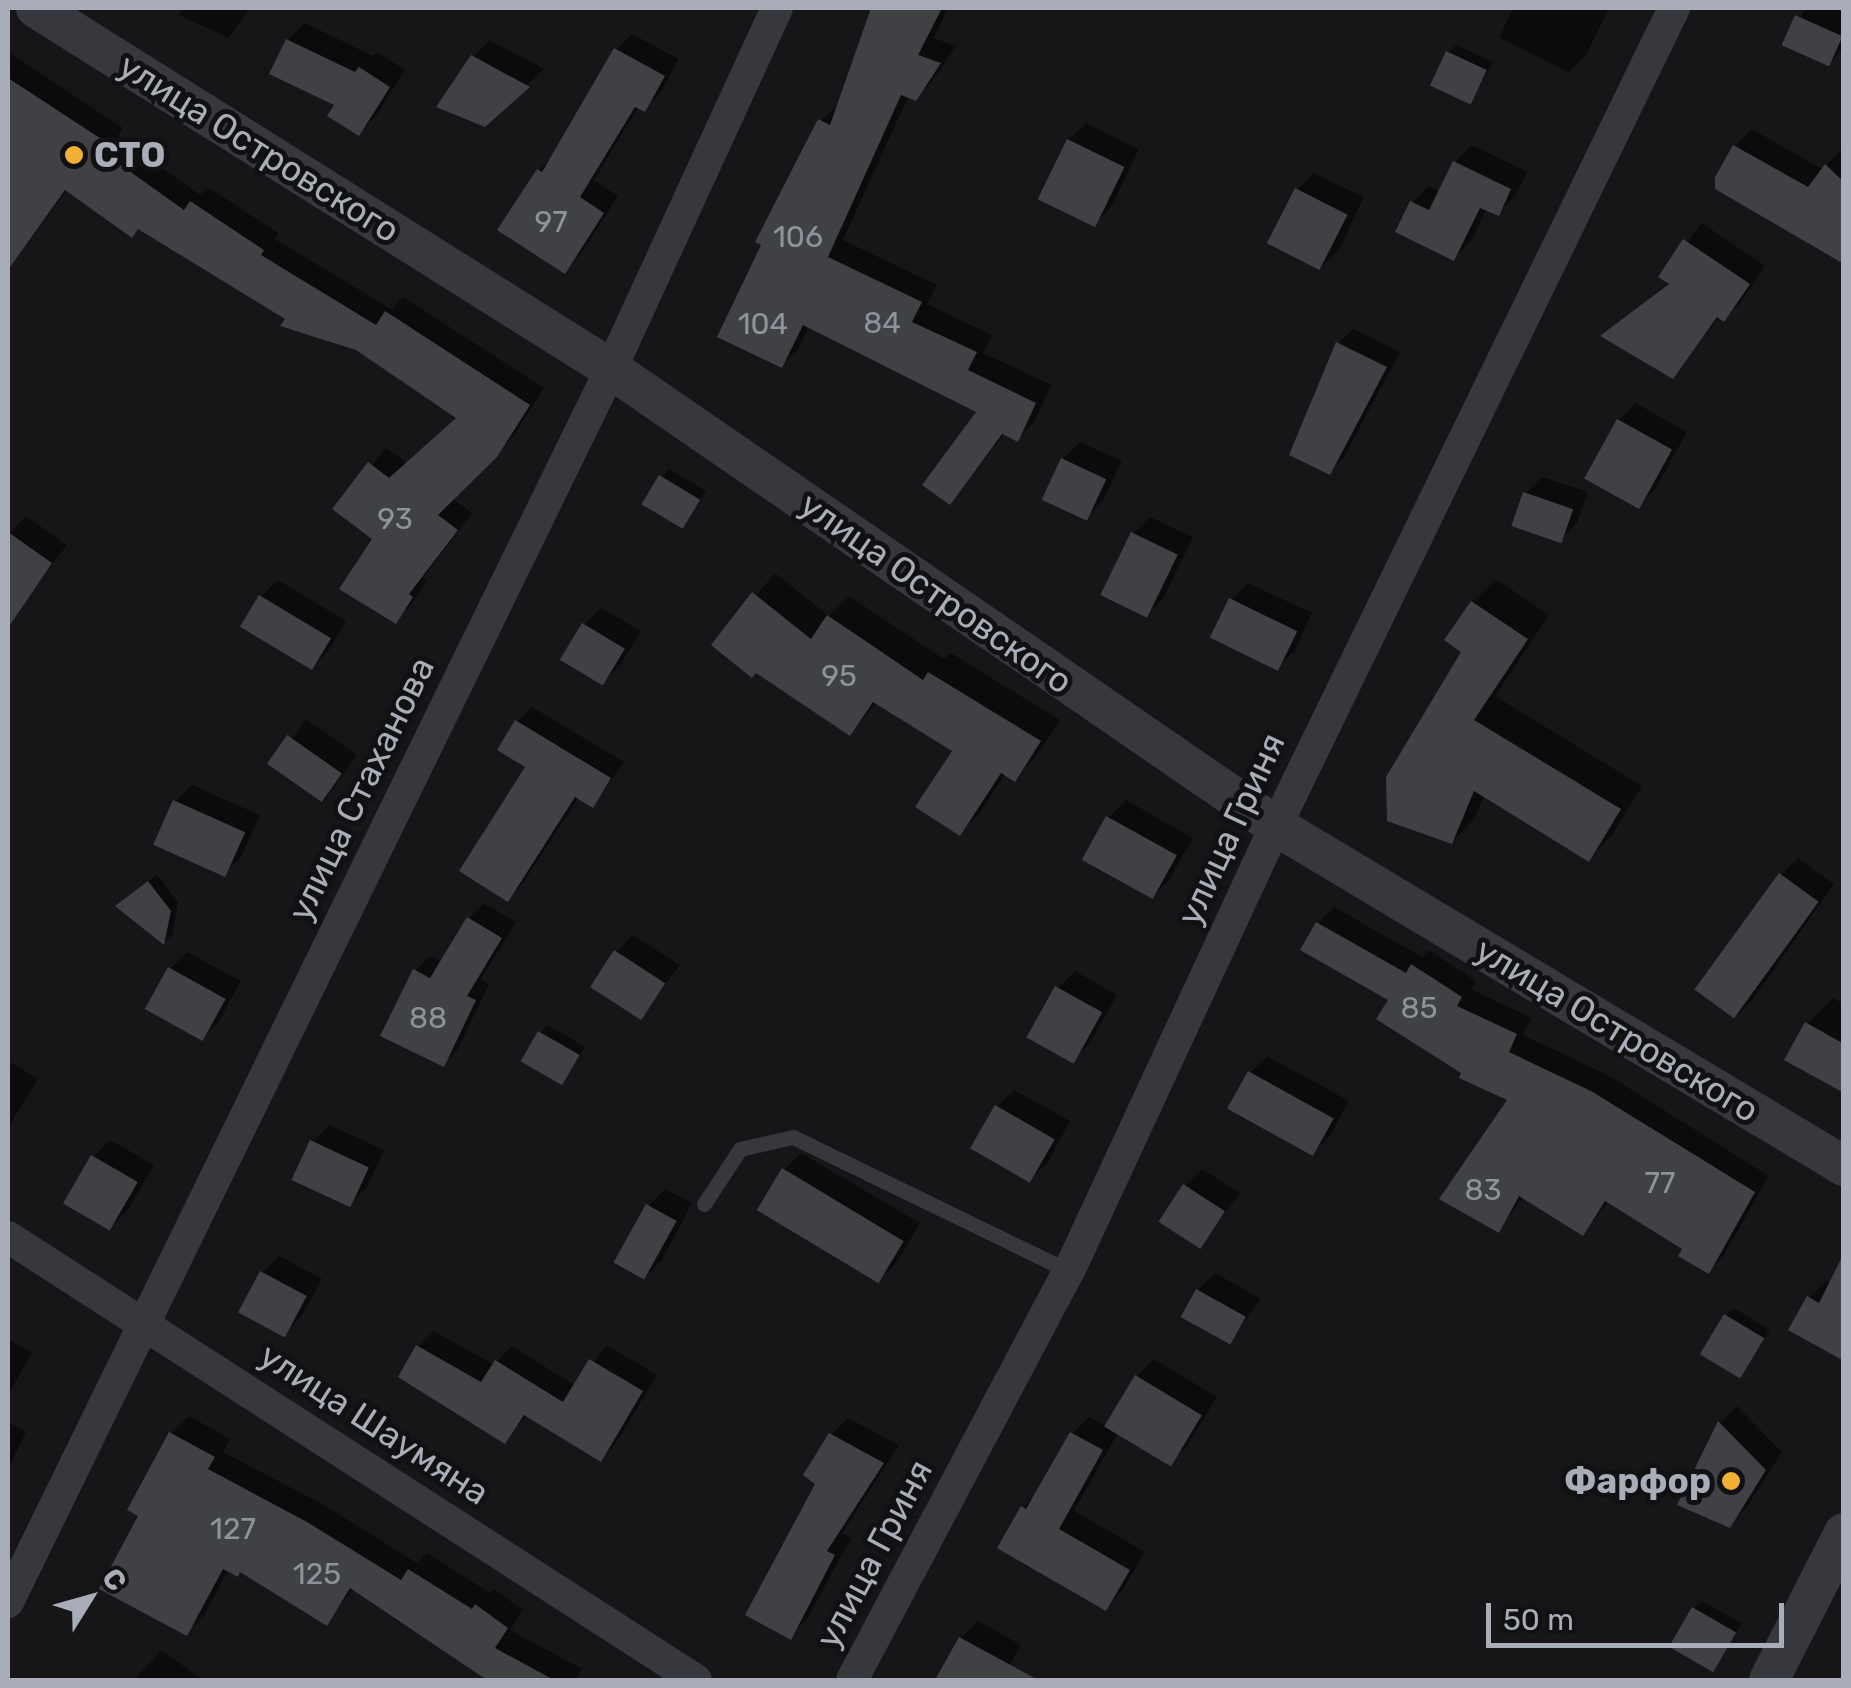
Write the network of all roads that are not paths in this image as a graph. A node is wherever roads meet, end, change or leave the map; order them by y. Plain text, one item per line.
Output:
1 (36, 8) edge
2 (777, 8) edge
3 (1674, 8) edge
4 (611, 369) junction
5 (1276, 826) junction
6 (1844, 1166) edge
7 (704, 1204) dead end
8 (8, 1238) edge
9 (1069, 1271) junction
10 (145, 1323) junction
11 (1844, 1533) edge
12 (8, 1602) edge
13 (696, 1680) edge
14 (852, 1680) edge
15 (1770, 1680) edge

1 - 4 street, улица Островского
2 - 4 street, улица Стаханова
3 - 5 street, улица Гриня
4 - 5 street, улица Островского
4 - 10 street, улица Стаханова
5 - 6 street, улица Островского
5 - 9 street, улица Гриня
7 - 9 lane
8 - 10 street, улица Шаумяна
9 - 14 street, улица Гриня
10 - 12 street, улица Стаханова
10 - 13 street, улица Шаумяна
11 - 15 street

